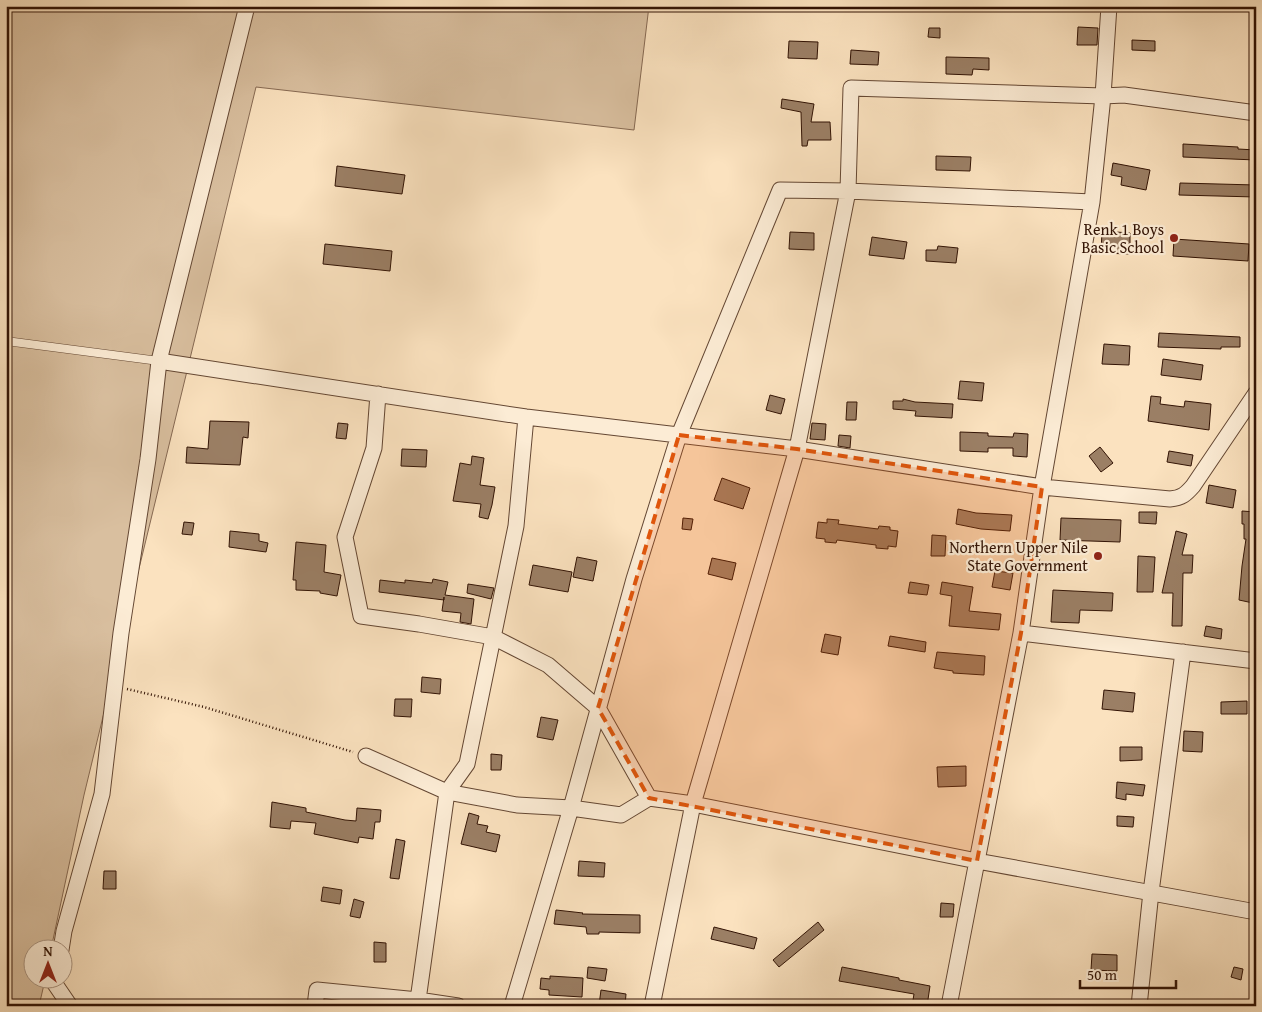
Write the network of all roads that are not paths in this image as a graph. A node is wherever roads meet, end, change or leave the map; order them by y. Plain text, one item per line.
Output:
1 (247, 6) edge
2 (1109, 6) edge
3 (1103, 96) junction
4 (1256, 113) edge
5 (848, 191) junction
6 (1092, 202) junction
7 (6, 341) edge
8 (159, 361) junction
9 (1256, 393) edge
10 (378, 394) junction
11 (526, 417) junction
12 (679, 435) junction
13 (798, 448) junction
14 (1042, 487) junction
15 (1021, 633) junction
16 (493, 637) junction
17 (1182, 652) junction
18 (1256, 661) edge
19 (598, 708) junction
20 (366, 756) road end
21 (447, 792) junction
22 (649, 798) junction
23 (693, 804) junction
24 (571, 808) junction
25 (977, 861) junction
26 (1151, 892) junction
27 (1256, 912) edge
28 (62, 940) edge
29 (59, 990) edge
30 (409, 1001) edge
31 (70, 1006) edge
32 (315, 1006) edge
33 (458, 1006) edge
34 (512, 1006) edge
35 (652, 1006) edge
36 (949, 1006) edge
37 (1139, 1006) edge

1 - 8 street
2 - 3 street
3 - 4 street
3 - 5 street
3 - 6 street
5 - 6 street
5 - 12 street
5 - 13 street
6 - 14 street
7 - 8 lane
8 - 10 street
8 - 28 street
9 - 14 street
10 - 11 street
10 - 16 street
11 - 12 street
11 - 16 street
12 - 13 street
12 - 19 street
13 - 14 street
13 - 23 street
14 - 15 street
15 - 17 street
15 - 25 street
16 - 19 street
16 - 21 street
17 - 18 street
17 - 26 street
19 - 22 street
19 - 24 street
20 - 21 street
21 - 24 street
21 - 30 street
22 - 23 street
22 - 24 street
23 - 25 street
23 - 35 street
24 - 34 street
25 - 26 street
25 - 36 street
26 - 27 street
26 - 37 street
29 - 31 street
30 - 32 street
30 - 33 street

